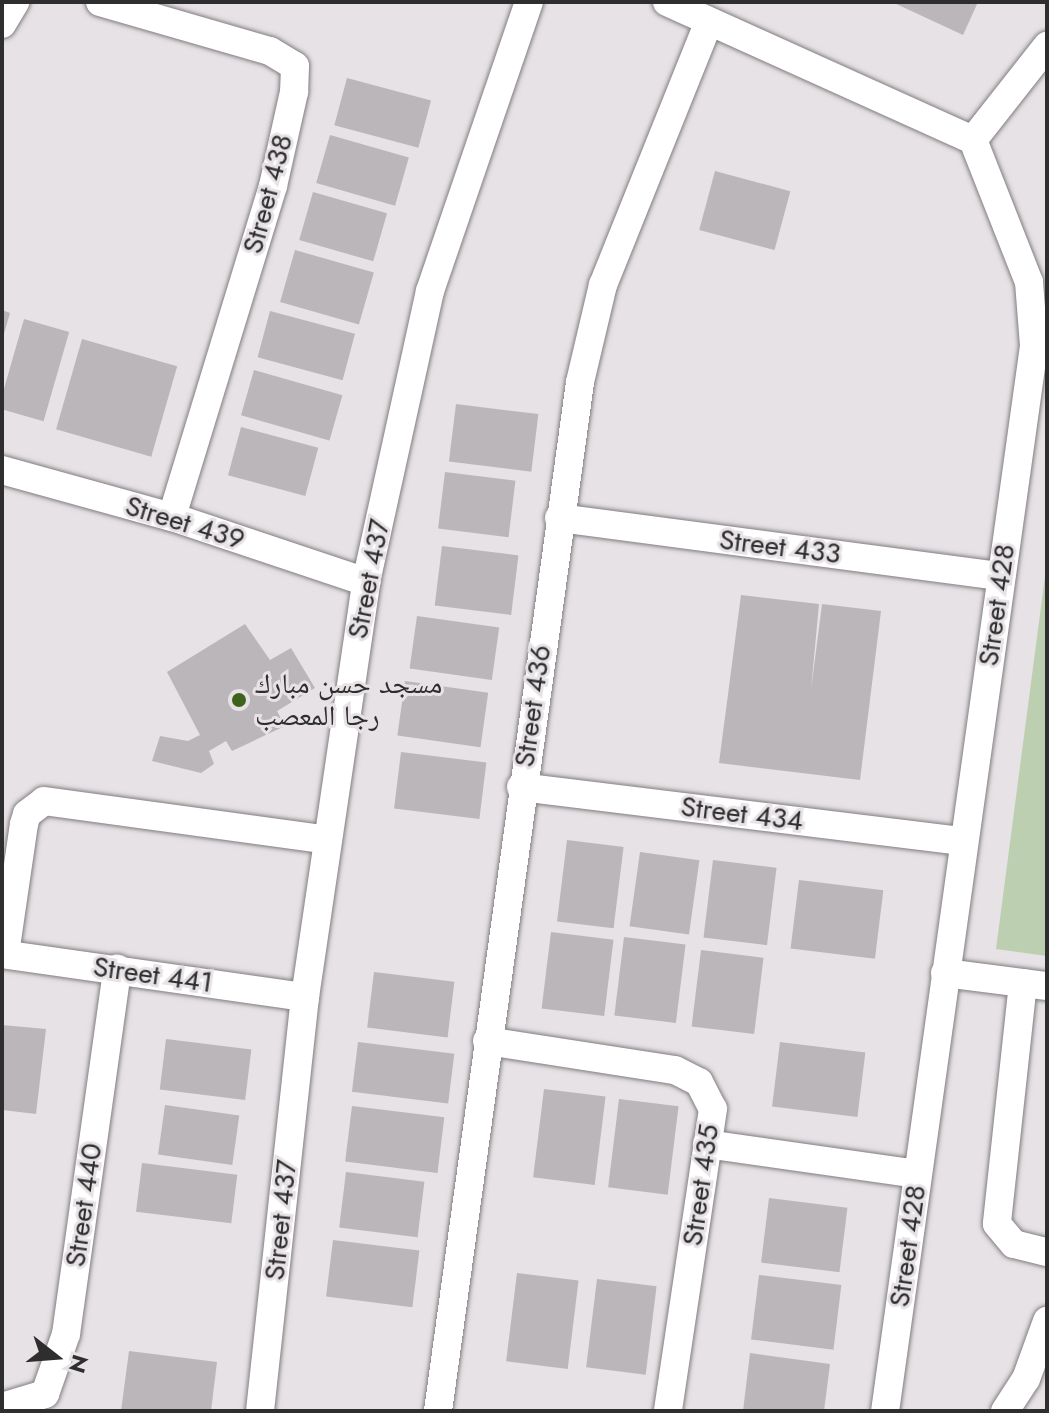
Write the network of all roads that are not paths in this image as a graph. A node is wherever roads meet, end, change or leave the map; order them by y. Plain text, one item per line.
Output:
1 (15, 2) edge
2 (100, 2) edge
3 (529, 2) edge
4 (667, 2) edge
5 (709, 21) junction
6 (2, 24) edge
7 (1047, 46) edge
8 (973, 140) junction
9 (2, 470) edge
10 (172, 517) junction
11 (559, 518) junction
12 (1001, 576) junction
13 (366, 582) junction
14 (521, 787) junction
15 (327, 840) junction
16 (963, 841) junction
17 (3, 954) edge
18 (117, 969) junction
19 (945, 973) junction
20 (1035, 985) edge
21 (305, 997) junction
22 (487, 1041) junction
23 (707, 1144) junction
24 (917, 1174) junction
25 (1047, 1252) edge
26 (1047, 1321) edge
27 (2, 1407) edge
28 (260, 1411) edge
29 (438, 1411) edge
30 (668, 1411) edge
31 (885, 1411) edge
32 (1005, 1411) edge

1 - 6 street
2 - 10 street, Street 438
3 - 13 street, Street 437
4 - 5 street
5 - 8 street
5 - 11 street, Street 436
7 - 8 street
8 - 12 street, Street 428
9 - 10 street, Street 439
10 - 13 street, Street 439
11 - 12 street, Street 433
11 - 14 street, Street 436
12 - 16 street, Street 428
13 - 15 street, Street 437
14 - 16 street, Street 434
14 - 22 street, Street 436
15 - 17 street
15 - 21 street, Street 437
16 - 19 street, Street 428
17 - 18 street, Street 441
18 - 21 street, Street 441
18 - 27 street, Street 440
19 - 20 street
19 - 24 street, Street 428
20 - 25 street
21 - 28 street, Street 437
22 - 23 street, Street 435
22 - 29 street, Street 436
23 - 24 street
23 - 30 street, Street 435
24 - 31 street, Street 428
26 - 32 street

